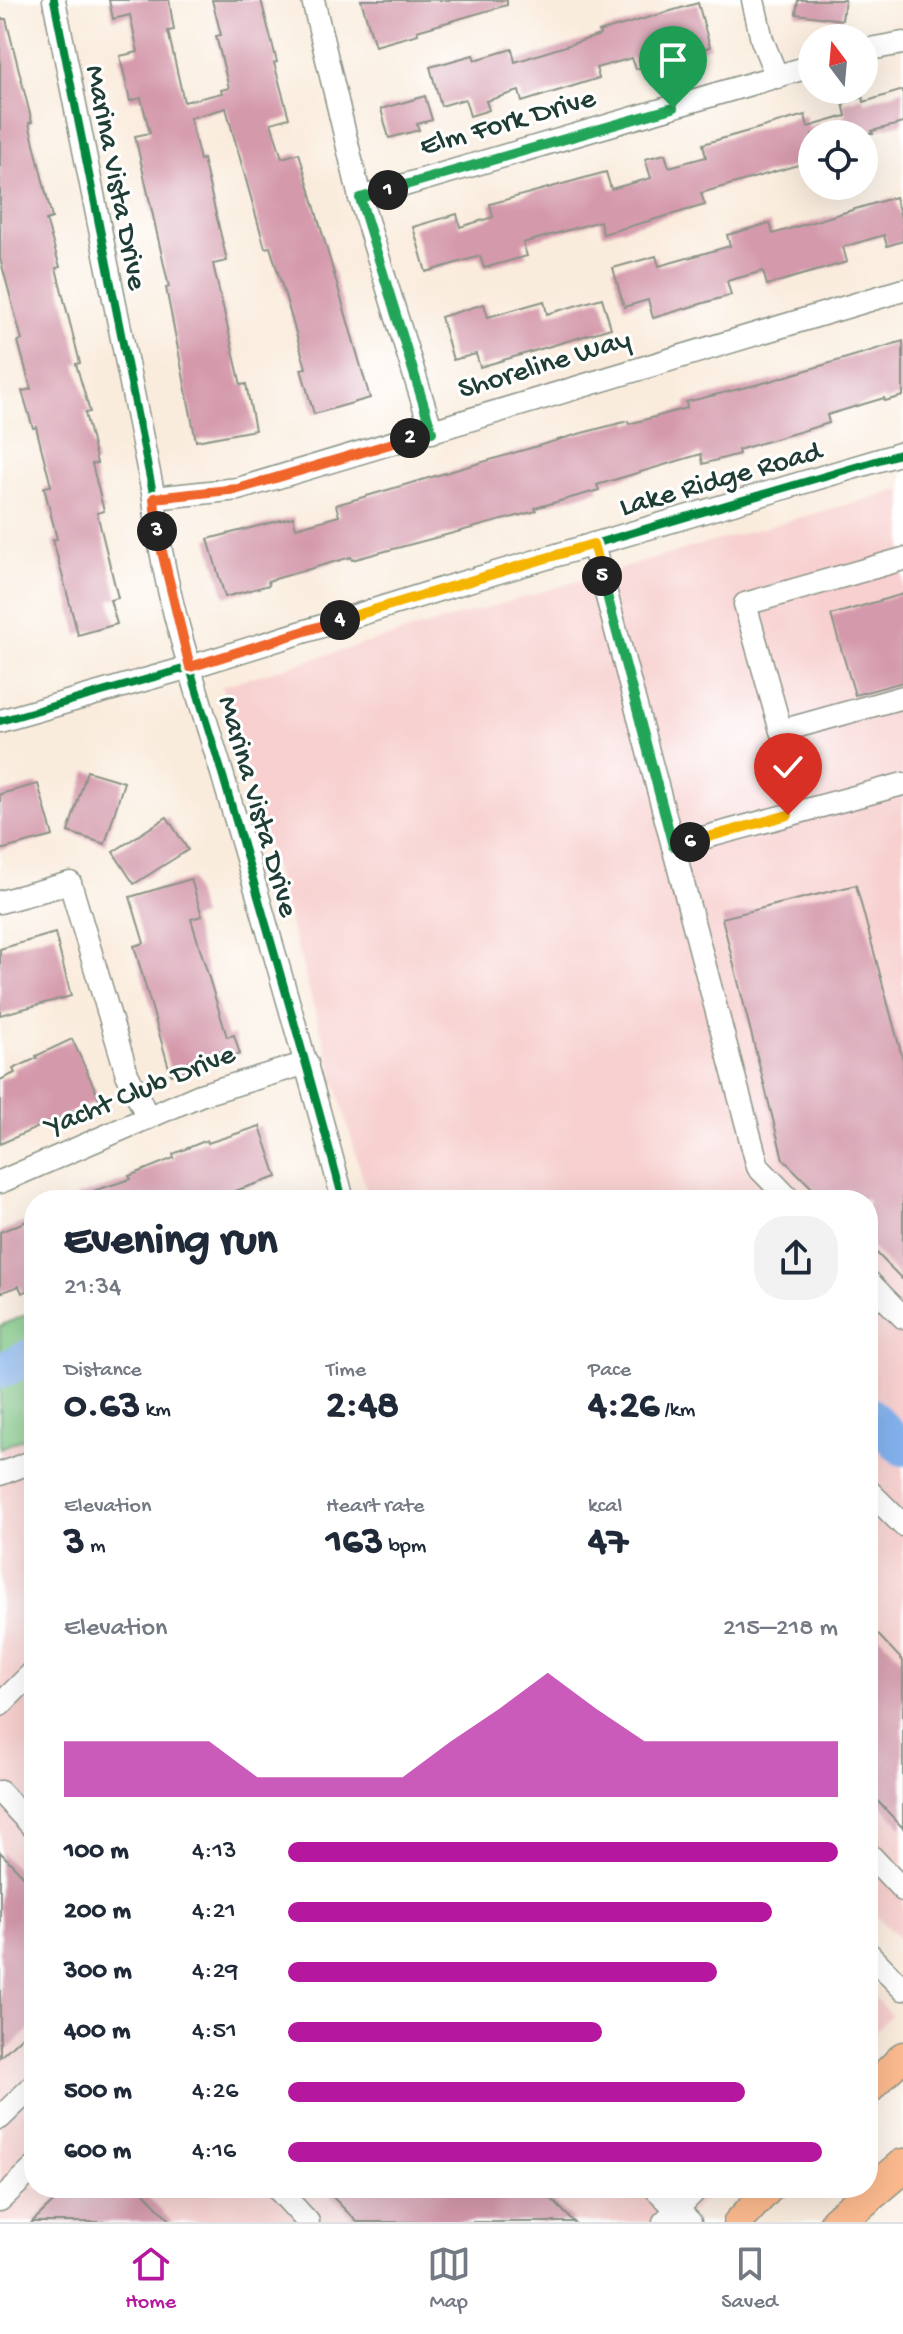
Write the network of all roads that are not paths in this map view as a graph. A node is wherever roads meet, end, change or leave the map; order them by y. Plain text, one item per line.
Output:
1 (54, 0) edge
2 (313, 0) edge
3 (753, 0) edge
4 (903, 43) edge
5 (878, 47) edge
6 (798, 70) edge
7 (777, 77) junction
8 (360, 198) junction
9 (903, 290) edge
10 (432, 432) junction
11 (903, 453) edge
12 (154, 498) junction
13 (593, 544) junction
14 (903, 559) edge
15 (190, 667) junction
16 (903, 697) edge
17 (0, 721) edge
18 (903, 784) edge
19 (673, 846) junction
20 (0, 902) edge
21 (307, 1063) junction
22 (148, 1118) junction
23 (0, 1182) edge
24 (340, 1190) edge
25 (780, 1190) edge
26 (878, 1291) edge
27 (903, 1317) edge
28 (24, 1465) edge
29 (0, 1474) edge
30 (878, 1500) edge
31 (903, 1525) edge
32 (24, 1681) edge
33 (0, 1705) edge
34 (0, 1792) edge
35 (24, 1817) edge
36 (878, 1864) edge
37 (903, 1890) edge
38 (878, 1963) edge
39 (903, 1989) edge
40 (903, 2056) edge
41 (878, 2081) edge
42 (24, 2095) edge
43 (0, 2118) edge
44 (903, 2166) edge
45 (24, 2177) edge
46 (878, 2187) edge
47 (286, 2198) edge
48 (662, 2198) edge
49 (691, 2198) edge
50 (761, 2198) edge
51 (865, 2198) edge
52 (0, 2200) edge
53 (677, 2218) edge
54 (308, 2222) edge
55 (738, 2222) edge
56 (837, 2222) edge

1 - 12 street, Marina Vista Drive
2 - 8 street
3 - 7 street
4 - 5 street
6 - 7 street, Elm Fork Drive
7 - 8 street, Elm Fork Drive
8 - 10 street
9 - 10 street, Shoreline Way
10 - 12 street, Shoreline Way
11 - 13 street, Lake Ridge Road
12 - 15 street, Marina Vista Drive
13 - 15 street, Lake Ridge Road
13 - 19 street
14 - 16 street
15 - 17 street, Lake Ridge Road
15 - 21 street, Marina Vista Drive
18 - 19 street
19 - 25 street
20 - 22 street
21 - 22 street, Yacht Club Drive
21 - 24 street, Marina Vista Drive
22 - 23 street, Yacht Club Drive
26 - 27 street
28 - 29 street
30 - 31 street
32 - 33 street
34 - 35 street
36 - 37 street
38 - 39 street
40 - 41 main road
42 - 43 street
44 - 46 highway
45 - 52 street
47 - 54 street
48 - 53 street
49 - 53 street
50 - 55 main road
51 - 56 highway

